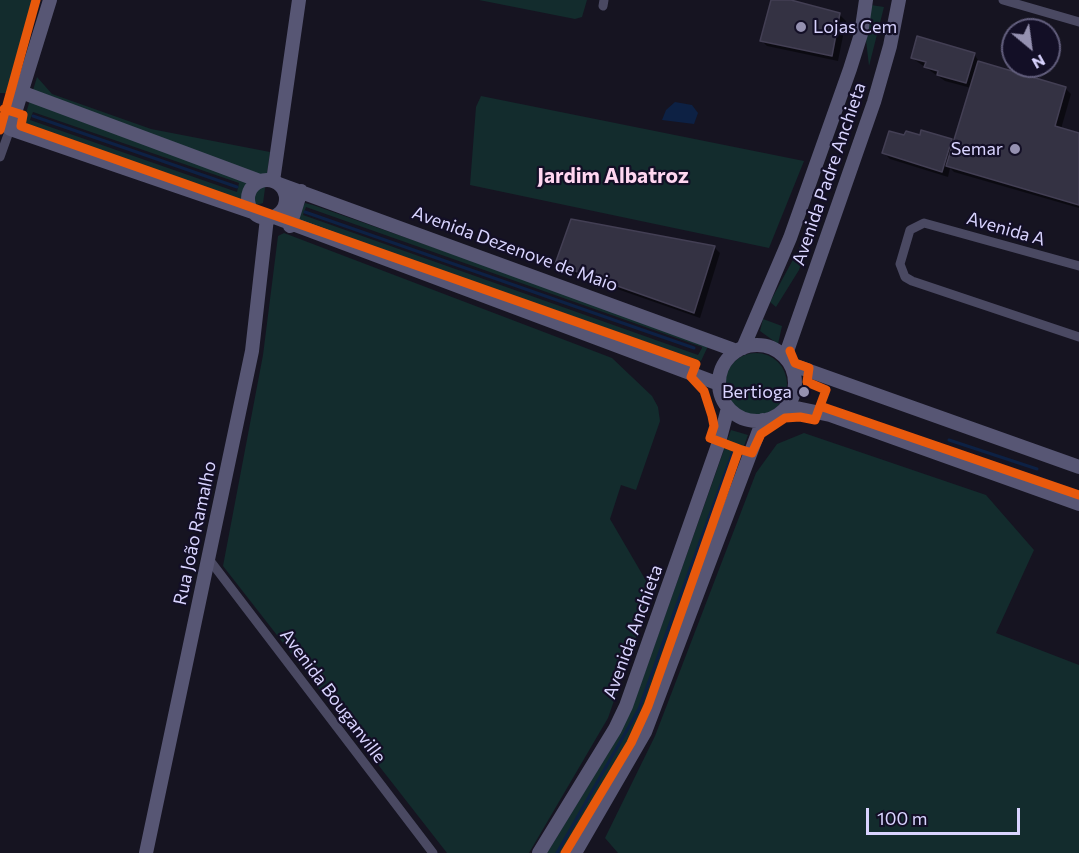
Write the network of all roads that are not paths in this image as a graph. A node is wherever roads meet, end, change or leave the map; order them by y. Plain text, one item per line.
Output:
1 (50, 0) edge
2 (299, 0) edge
3 (866, 0) edge
4 (899, 0) edge
5 (1003, 0) edge
6 (1079, 22) edge
7 (21, 92) junction
8 (10, 129) junction
9 (0, 157) edge
10 (270, 182) junction
11 (301, 191) junction
12 (265, 216) junction
13 (290, 226) junction
14 (1079, 266) edge
15 (1079, 337) edge
16 (740, 349) junction
17 (788, 361) junction
18 (719, 384) junction
19 (787, 406) junction
20 (728, 408) junction
21 (763, 420) junction
22 (1079, 467) edge
23 (1079, 504) edge
24 (208, 558) junction
25 (146, 853) edge
26 (433, 853) edge
27 (539, 853) edge
28 (574, 853) edge

1 - 7 street
2 - 10 street
3 - 16 street, Avenida Padre Anchieta
4 - 17 street, Avenida Padre Anchieta
5 - 6 street
7 - 8 street
7 - 10 street, Avenida Dezenove de Maio
8 - 9 street
8 - 12 street
10 - 11 street, Avenida Dezenove de Maio
10 - 12 street
10 - 12 street
11 - 13 street
11 - 16 street, Avenida Dezenove de Maio
12 - 13 street
12 - 24 street, Rua João Ramalho
13 - 18 street
14 - 15 street, Avenida A
16 - 17 street
16 - 18 street
17 - 19 street
17 - 22 street
18 - 20 street
19 - 21 street
19 - 23 street
20 - 21 street
20 - 27 street, Avenida Anchieta
21 - 28 street
24 - 25 street, Rua João Ramalho
24 - 26 street, Avenida Bouganville

